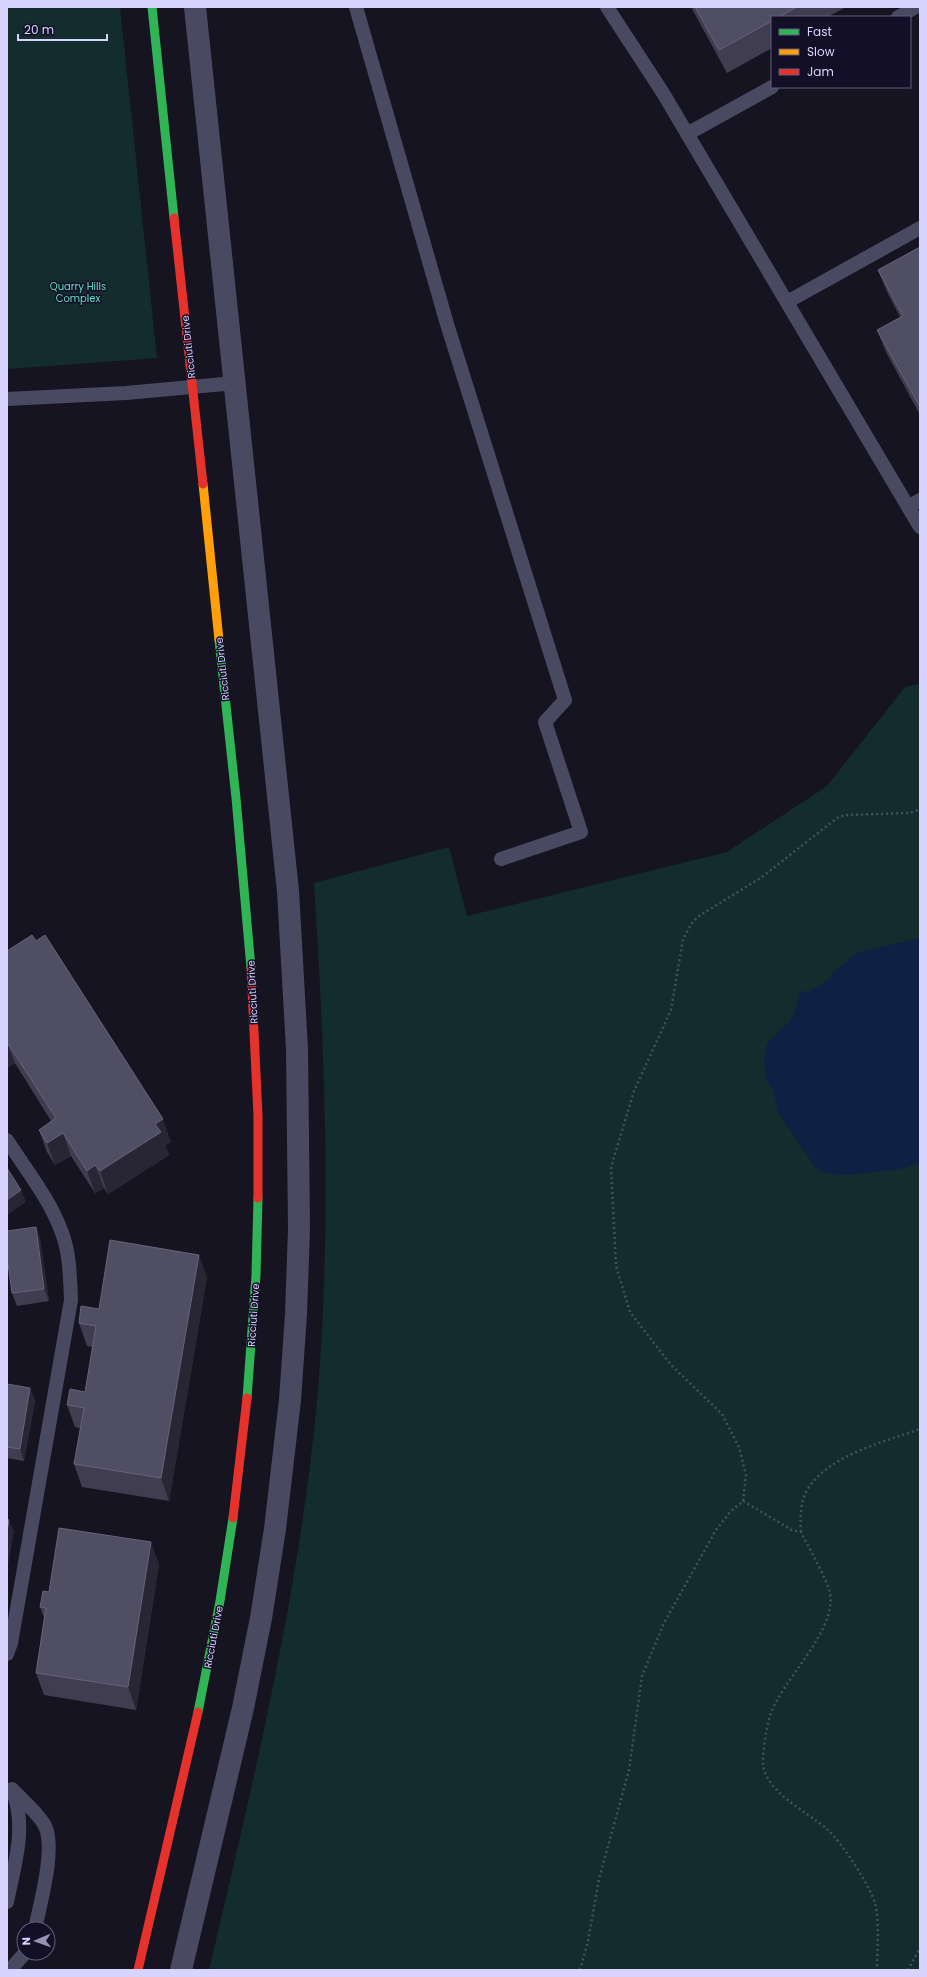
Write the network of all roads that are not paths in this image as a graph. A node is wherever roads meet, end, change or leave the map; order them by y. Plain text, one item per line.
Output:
1 (152, 7) edge
2 (195, 7) edge
3 (356, 7) edge
4 (607, 7) edge
5 (916, 7) edge
6 (900, 16) edge
7 (771, 88) edge
8 (687, 134) junction
9 (920, 228) edge
10 (787, 302) junction
11 (235, 383) junction
12 (192, 387) junction
13 (7, 398) edge
14 (914, 503) edge
15 (920, 527) edge
16 (501, 859) dead end
17 (7, 1140) edge
18 (7, 1654) edge
19 (10, 1785) edge
20 (7, 1902) edge
21 (37, 1921) edge
22 (18, 1961) edge
23 (10, 1970) edge
24 (138, 1970) edge
25 (181, 1970) edge

1 - 12 street, Ricciuti Drive
2 - 11 street
3 - 16 lane
4 - 8 lane
5 - 6 lane
7 - 8 lane
8 - 10 lane
9 - 10 lane
10 - 14 lane
11 - 12 lane
11 - 25 street
12 - 13 lane
12 - 24 street, Ricciuti Drive
14 - 15 lane
17 - 18 lane
19 - 20 lane
19 - 21 lane
22 - 23 lane

